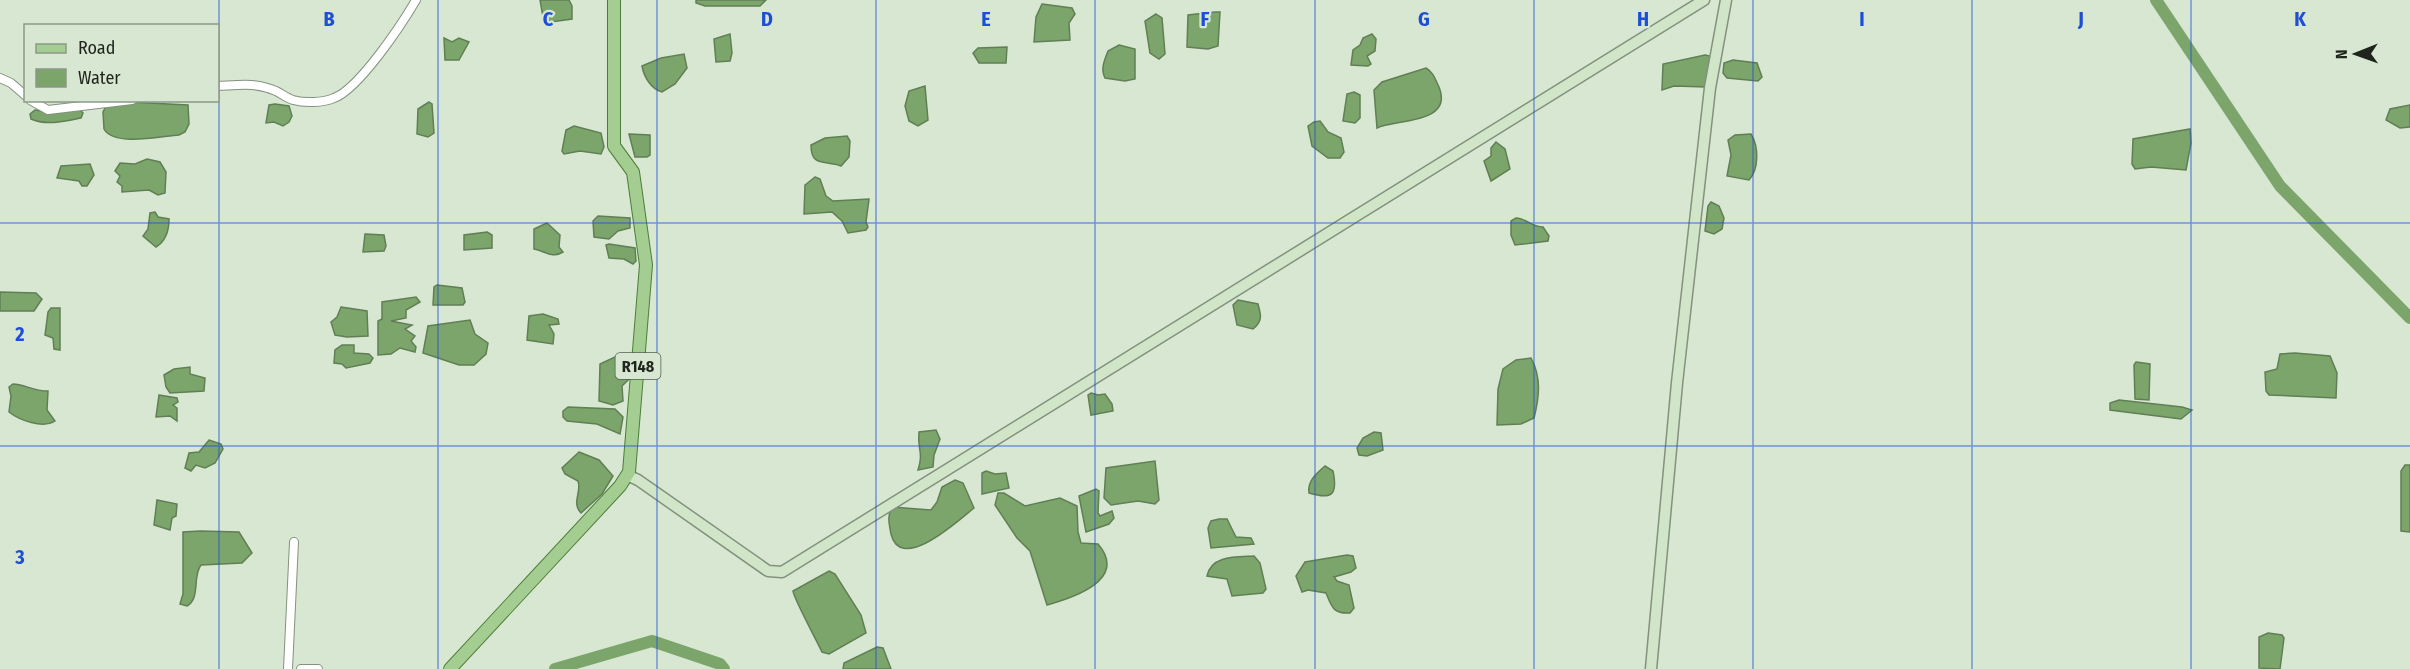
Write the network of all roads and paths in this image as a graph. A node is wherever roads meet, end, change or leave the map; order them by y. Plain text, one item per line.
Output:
1 (416, 0) edge
2 (615, 0) edge
3 (1704, 0) edge
4 (1726, 0) edge
5 (0, 78) edge
6 (219, 86) edge
7 (24, 94) edge
8 (34, 102) edge
9 (115, 102) edge
10 (627, 476) junction
11 (294, 542) dead end
12 (288, 669) edge
13 (301, 669) edge
14 (318, 669) edge
15 (450, 669) edge
16 (1651, 669) edge

1 - 6 street
2 - 10 main road, R148
3 - 10 main road
4 - 16 main road
5 - 7 street
8 - 9 street
10 - 15 main road
11 - 12 street
13 - 14 street

